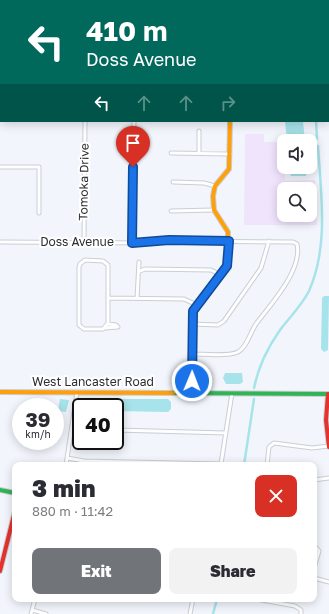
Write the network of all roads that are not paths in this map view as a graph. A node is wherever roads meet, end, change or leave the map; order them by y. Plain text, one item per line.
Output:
1 (85, 122) edge
2 (134, 122) edge
3 (230, 122) edge
4 (199, 131) dead end
5 (172, 153) dead end
6 (199, 153) junction
7 (230, 154) junction
8 (0, 167) edge
9 (173, 182) dead end
10 (215, 186) junction
11 (214, 210) junction
12 (171, 212) dead end
13 (39, 213) dead end
14 (229, 241) junction
15 (270, 241) junction
16 (0, 242) edge
17 (84, 242) junction
18 (132, 243) junction
19 (139, 262) dead end
20 (140, 271) junction
21 (221, 275) junction
22 (108, 298) junction
23 (137, 298) junction
24 (196, 305) junction
25 (192, 324) junction
26 (192, 354) junction
27 (0, 392) edge
28 (77, 392) junction
29 (192, 392) junction
30 (232, 393) junction
31 (328, 395) edge
32 (76, 398) edge
33 (329, 419) edge
34 (327, 425) junction
35 (72, 428) edge
36 (124, 430) edge
37 (226, 433) junction
38 (329, 447) edge
39 (67, 458) junction
40 (66, 462) edge
41 (118, 462) edge
42 (221, 462) edge
43 (266, 462) edge
44 (329, 478) edge
45 (317, 480) edge
46 (0, 490) edge
47 (12, 492) edge
48 (12, 524) edge
49 (0, 572) edge
50 (317, 579) edge
51 (329, 582) edge
52 (34, 602) edge
53 (192, 602) edge
54 (272, 602) edge
55 (31, 612) edge
56 (46, 614) edge
57 (190, 614) edge
58 (301, 614) edge

1 - 17 street, Tomoka Drive
2 - 18 street
3 - 7 street
4 - 6 street
5 - 6 street
6 - 7 street
7 - 10 street
8 - 13 street
9 - 10 street
10 - 11 street
11 - 12 street
11 - 14 street
14 - 15 street, Doss Avenue
14 - 18 street, Doss Avenue
14 - 21 street
15 - 25 street
15 - 26 street, Doss Avenue
16 - 17 street, Doss Avenue
17 - 18 street, Doss Avenue
19 - 20 street
20 - 21 street
20 - 23 street
21 - 24 street
22 - 22 street
22 - 23 street
23 - 24 street
24 - 25 street
25 - 26 street
26 - 29 street
27 - 28 street, West Lancaster Road
28 - 29 street, West Lancaster Road
28 - 32 street
29 - 30 street, West Lancaster Road
30 - 31 street, West Lancaster Road
30 - 37 street
31 - 34 street
33 - 34 street
34 - 38 street
35 - 39 street
36 - 37 street
37 - 42 street
38 - 43 street
39 - 40 street
39 - 41 street
44 - 45 street
46 - 47 street
48 - 49 street
50 - 51 street
52 - 55 street
53 - 57 street
54 - 58 street
55 - 56 street

